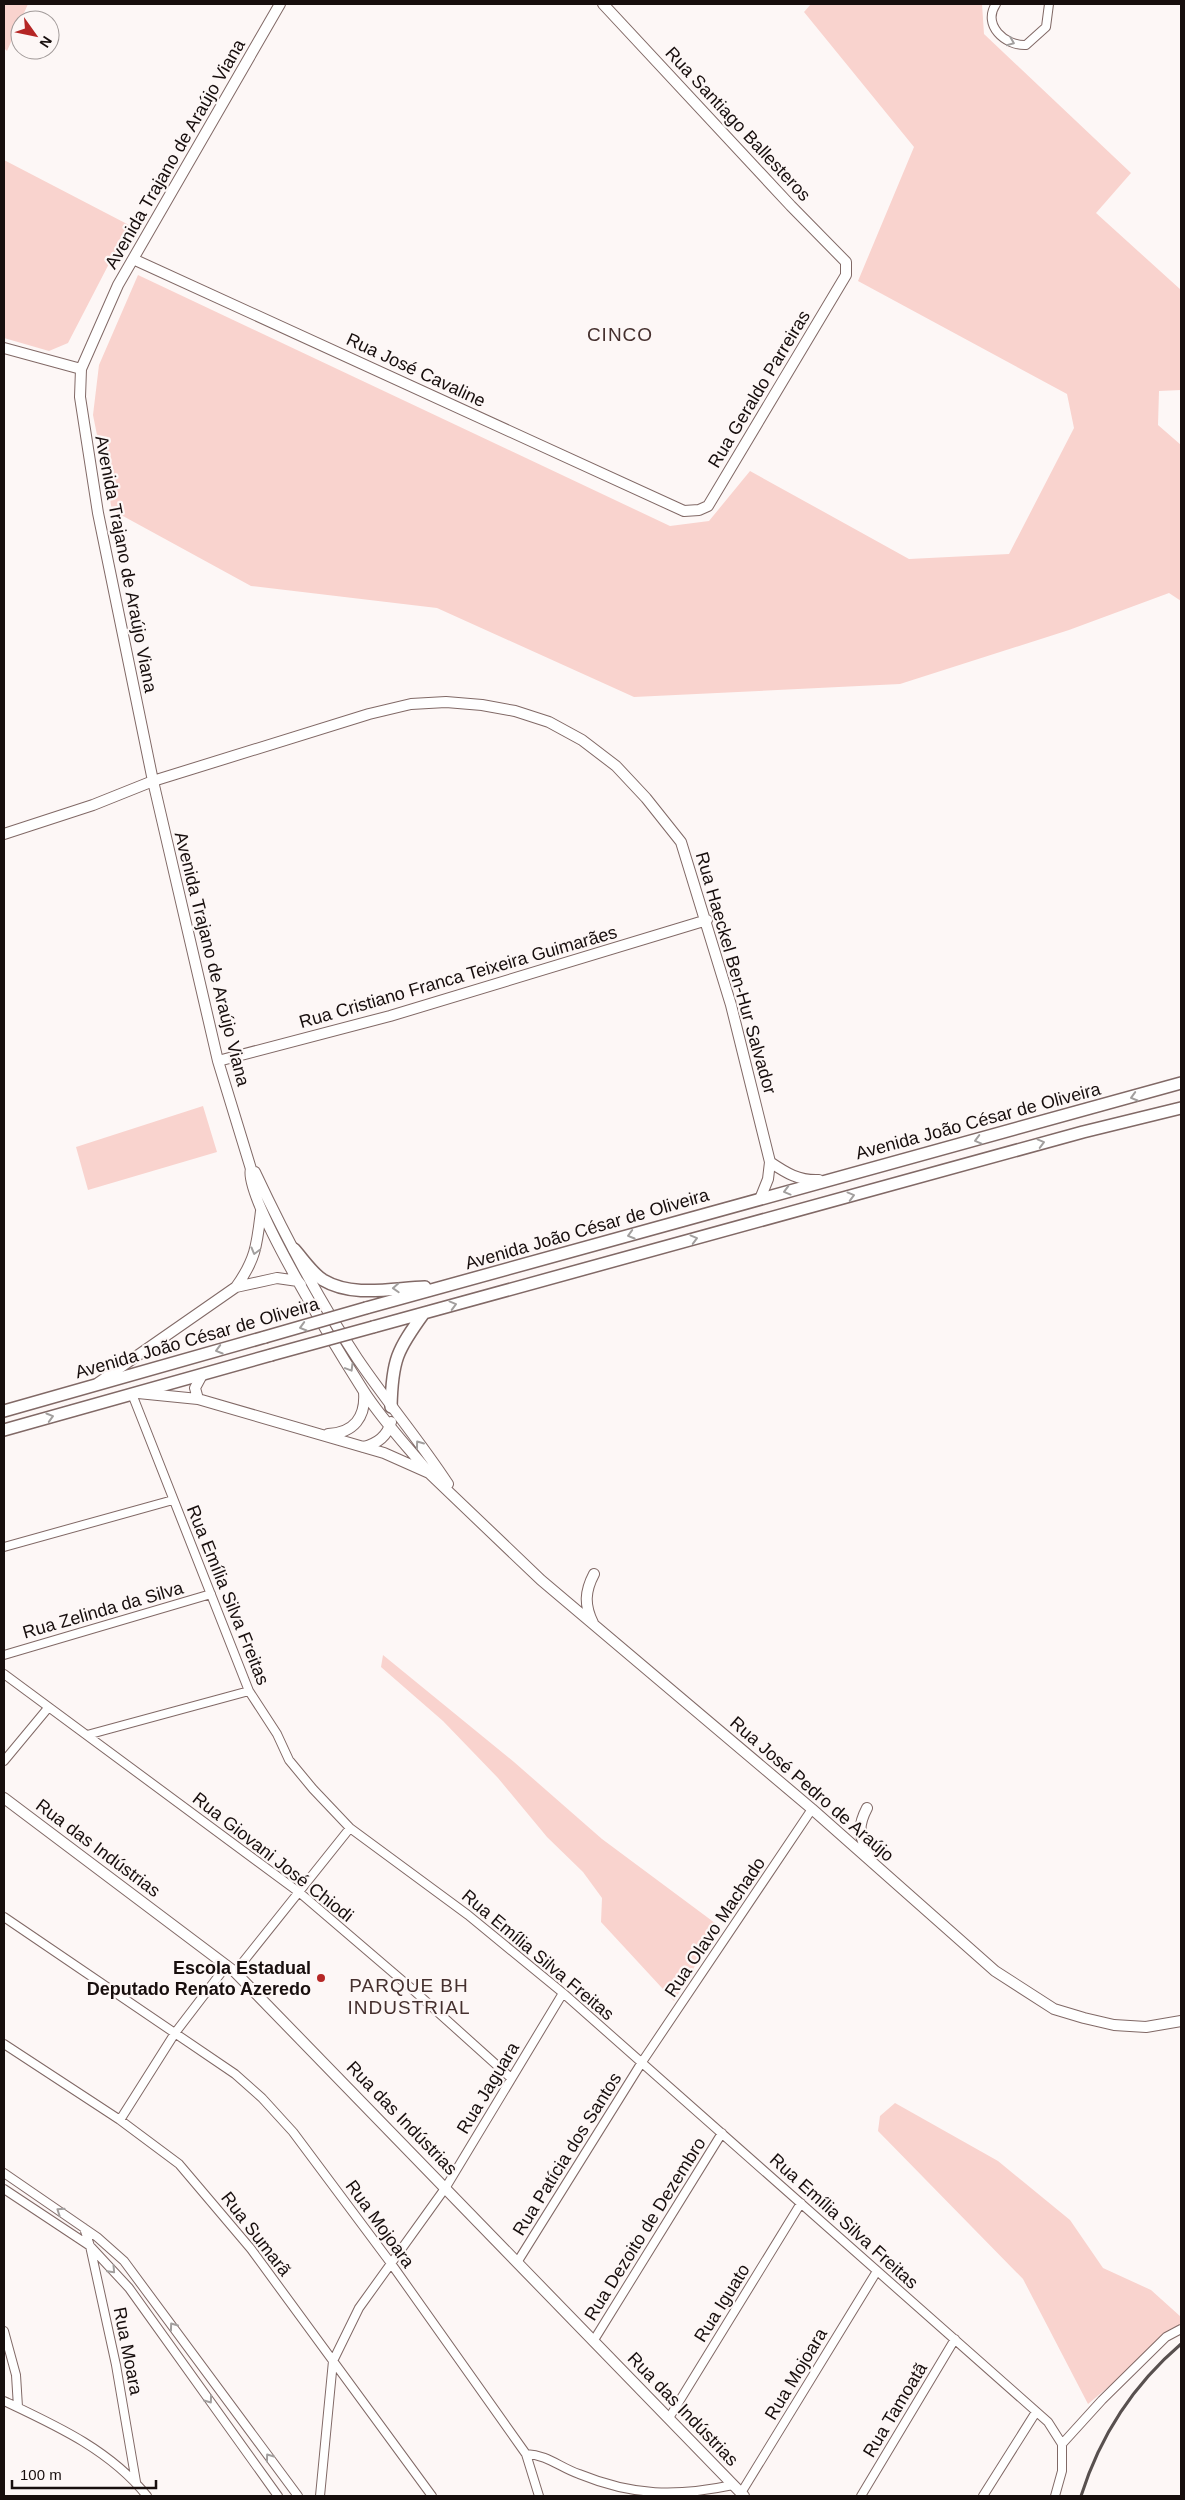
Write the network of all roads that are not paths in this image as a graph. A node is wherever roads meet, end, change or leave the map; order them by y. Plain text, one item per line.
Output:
1 (280, 4) edge
2 (604, 4) edge
3 (996, 4) edge
4 (1048, 4) edge
5 (133, 259) junction
6 (848, 267) joint
7 (4, 348) edge
8 (81, 369) junction
9 (684, 511) joint
10 (153, 781) junction
11 (4, 834) edge
12 (707, 920) junction
13 (218, 1061) junction
14 (1181, 1083) edge
15 (1181, 1108) edge
16 (770, 1162) junction
17 (250, 1169) junction
18 (830, 1180) junction
19 (760, 1199) junction
20 (261, 1211) junction
21 (294, 1249) junction
22 (298, 1281) junction
23 (236, 1287) junction
24 (445, 1287) junction
25 (424, 1313) junction
26 (336, 1325) junction
27 (202, 1375) junction
28 (96, 1385) junction
29 (364, 1391) junction
30 (134, 1394) junction
31 (198, 1399) junction
32 (97, 1404) junction
33 (391, 1406) junction
34 (4, 1410) edge
35 (390, 1426) junction
36 (4, 1430) edge
37 (322, 1434) junction
38 (362, 1447) junction
39 (429, 1473) junction
40 (446, 1481) joint
41 (173, 1500) junction
42 (458, 1501) junction
43 (4, 1547) edge
44 (594, 1574) dead end
45 (211, 1594) junction
46 (595, 1626) junction
47 (4, 1655) edge
48 (4, 1674) edge
49 (249, 1691) junction
50 (48, 1708) junction
51 (87, 1735) junction
52 (4, 1760) edge
53 (4, 1798) edge
54 (867, 1808) dead end
55 (812, 1809) junction
56 (350, 1828) junction
57 (873, 1863) junction
58 (300, 1892) junction
59 (4, 1917) edge
60 (231, 1968) junction
61 (563, 1992) junction
62 (1181, 2021) edge
63 (175, 2033) junction
64 (4, 2044) edge
65 (642, 2062) junction
66 (511, 2078) junction
67 (120, 2120) junction
68 (722, 2133) junction
69 (4, 2174) edge
70 (446, 2187) junction
71 (4, 2189) edge
72 (801, 2203) junction
73 (84, 2228) junction
74 (90, 2246) junction
75 (518, 2261) junction
76 (390, 2262) junction
77 (877, 2271) junction
78 (1181, 2329) edge
79 (4, 2331) edge
80 (594, 2340) junction
81 (955, 2340) junction
82 (333, 2361) junction
83 (4, 2401) edge
84 (18, 2408) junction
85 (1036, 2412) junction
86 (669, 2418) junction
87 (1062, 2444) junction
88 (526, 2454) junction
89 (136, 2482) junction
90 (733, 2484) junction
91 (743, 2495) edge
92 (148, 2496) edge
93 (278, 2496) edge
94 (298, 2496) edge
95 (320, 2496) edge
96 (432, 2496) edge
97 (539, 2496) edge
98 (861, 2496) edge
99 (983, 2496) edge
100 (1055, 2496) edge

1 - 5 street, Avenida Trajano de Araújo Viana
2 - 6 street, Rua Santiago Ballesteros
3 -> 4 street
5 - 8 street, Avenida Trajano de Araújo Viana
5 - 9 street, Rua José Cavaline
6 - 9 street, Rua Geraldo Parreiras
7 - 8 street
8 - 10 street, Avenida Trajano de Araújo Viana
10 - 11 street
10 - 12 street, Rua Haeckel Ben-Hur Salvador
10 - 13 street, Avenida Trajano de Araújo Viana
12 - 13 street, Rua Cristiano Franca Teixeira Guimarães
12 - 16 street, Rua Haeckel Ben-Hur Salvador
13 - 17 street, Avenida Trajano de Araújo Viana
14 -> 18 main road, Avenida João César de Oliveira
25 -> 15 main road, Avenida João César de Oliveira
16 - 18 street
16 - 19 street, Rua Haeckel Ben-Hur Salvador
17 - 20 street, Avenida Trajano de Araújo Viana
17 - 21 street, Avenida Trajano de Araújo Viana
18 -> 19 main road, Avenida João César de Oliveira
19 -> 24 main road, Avenida João César de Oliveira
20 - 22 street, Avenida Trajano de Araújo Viana
20 -> 23 street, Avenida Trajano de Araújo Viana
24 -> 21 main road
21 - 26 street, Avenida Trajano de Araújo Viana
22 - 23 street
22 - 26 street
22 -> 29 street, Avenida Trajano de Araújo Viana
23 - 28 street, Avenida Trajano de Araújo Viana
24 -> 28 main road, Avenida João César de Oliveira, bridge
25 - 27 main road, Avenida João César de Oliveira, bridge
25 - 33 main road
26 - 33 street, Avenida Trajano de Araújo Viana
27 - 30 main road, Avenida João César de Oliveira
27 - 31 street
28 - 32 main road
28 - 34 main road, Avenida João César de Oliveira
29 - 35 street, Avenida Trajano de Araújo Viana
29 - 37 street
30 - 31 street, Rua José Pedro de Araújo
30 - 32 main road, Avenida João César de Oliveira
30 - 41 street, Rua Emília Silva Freitas
31 - 37 street, Rua José Pedro de Araújo
36 -> 32 main road, Avenida João César de Oliveira
33 - 35 street
40 -> 33 street, Avenida Trajano de Araújo Viana
35 - 38 street
35 - 39 street, Avenida Trajano de Araújo Viana
37 - 38 street, Rua José Pedro de Araújo
38 - 39 street, Rua José Pedro de Araújo
39 - 42 street, Rua José Pedro de Araújo
40 - 42 street, Rua José Pedro de Araújo
41 - 43 street
41 - 45 street, Rua Emília Silva Freitas
42 - 46 street, Rua José Pedro de Araújo
44 - 46 street
45 - 47 street, Rua Zelinda da Silva
45 - 49 street, Rua Emília Silva Freitas
46 - 55 street, Rua José Pedro de Araújo
48 - 50 street, Rua Giovani José Chiodi
49 - 51 street
49 - 56 street, Rua Emília Silva Freitas
50 - 51 street, Rua Giovani José Chiodi
50 - 52 street
51 - 58 street, Rua Giovani José Chiodi
53 - 60 street, Rua das Indústrias
54 - 57 street
55 - 57 street, Rua José Pedro de Araújo
55 - 65 street, Rua Olavo Machado
56 - 58 street
56 - 61 street, Rua Emília Silva Freitas
57 - 62 street, Rua José Pedro de Araújo
58 - 60 street
58 - 66 street, Rua Giovani José Chiodi
59 - 63 street, Rua Mojoara
60 - 63 street
60 - 70 street, Rua das Indústrias
61 - 65 street, Rua Emília Silva Freitas
61 - 66 street, Rua Jaguara
63 - 67 street
63 - 76 street, Rua Mojoara
64 - 67 street, Rua Sumarã
65 - 68 street, Rua Emília Silva Freitas
65 - 75 street, Rua Patícia dos Santos
66 - 70 street, Rua Jaguara
67 - 82 street, Rua Sumarã
68 - 72 street, Rua Emília Silva Freitas
68 - 80 street, Rua Dezoito de Dezembro
73 -> 69 street
70 - 75 street, Rua das Indústrias
70 - 76 street, Rua Jaguara
71 - 74 street
72 - 77 street, Rua Emília Silva Freitas
72 - 86 street, Rua Iguato
73 - 74 street, Rua Moara
94 -> 73 street
74 - 89 street, Rua Moara
74 -> 93 street
75 - 80 street, Rua das Indústrias
76 - 82 street, Rua Jaguara
76 - 88 street, Rua Mojoara
77 - 81 street, Rua Emília Silva Freitas
77 - 91 street, Rua Mojoara
78 - 87 street
79 - 84 street
80 - 86 street, Rua das Indústrias
81 - 85 street, Rua Emília Silva Freitas
81 - 98 street, Rua Tamoatã
82 - 95 street, Rua Jaguara
82 - 96 street, Rua Sumarã
83 - 84 street
84 - 89 street
85 - 87 street, Rua Emília Silva Freitas
85 - 99 street
86 - 90 street, Rua das Indústrias
87 - 100 street
88 - 90 street
88 - 97 street, Rua Mojoara
89 - 92 street
90 - 91 street, Rua das Indústrias

